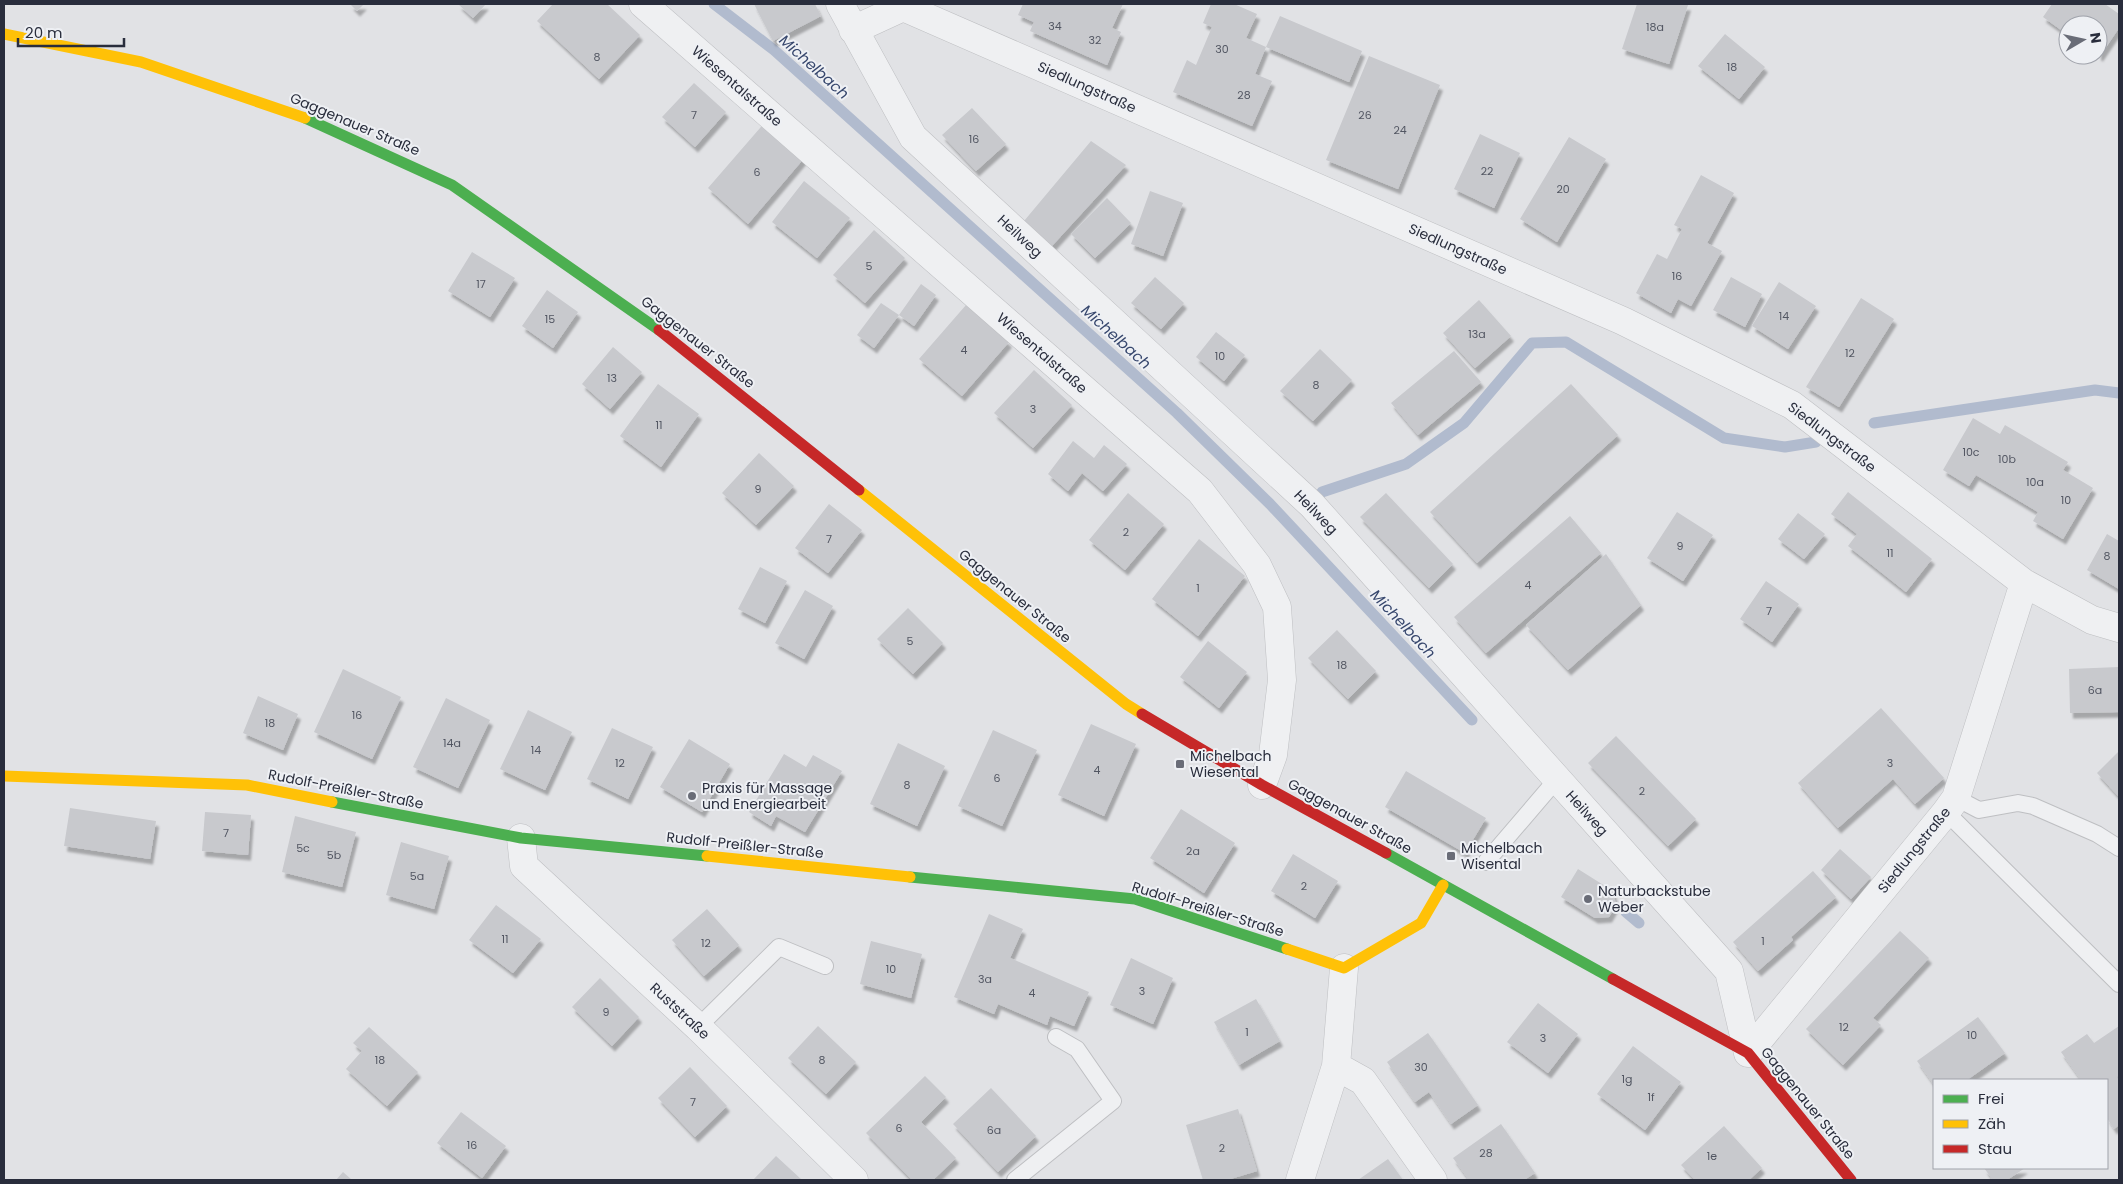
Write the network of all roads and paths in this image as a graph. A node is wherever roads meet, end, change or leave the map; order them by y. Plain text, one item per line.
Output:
1 (643, 4) edge
2 (840, 4) edge
3 (853, 30) junction
4 (4, 34) edge
5 (2024, 583) junction
6 (2119, 628) edge
7 (4, 776) edge
8 (1556, 779) junction
9 (1262, 785) junction
10 (1951, 805) junction
11 (521, 838) junction
12 (2119, 848) edge
13 (1486, 862) dead end
14 (1443, 885) junction
15 (825, 966) dead end
16 (1344, 968) junction
17 (2119, 984) edge
18 (698, 1027) junction
19 (1056, 1037) dead end
20 (1748, 1054) junction
21 (1336, 1066) junction
22 (854, 1180) edge
23 (1015, 1180) edge
24 (1300, 1180) edge
25 (1433, 1180) edge
26 (1851, 1180) edge

1 - 9 street, Wiesentalstraße
2 - 3 street, Heilweg
3 - 5 street, Siedlungstraße
3 - 8 street, Heilweg
4 - 9 main road, Gaggenauer Straße
5 - 6 street, Siedlungstraße
5 - 10 street, Siedlungstraße
7 - 11 main road, Rudolf-Preißler-Straße
8 - 13 lane
8 - 20 street, Heilweg
9 - 14 main road, Gaggenauer Straße
10 - 12 lane
10 - 17 lane
10 - 20 street, Siedlungstraße
11 - 16 main road, Rudolf-Preißler-Straße
11 - 18 street, Ruststraße
14 - 16 main road
14 - 20 main road, Gaggenauer Straße
15 - 18 lane
16 - 21 street
18 - 22 street, Ruststraße
19 - 23 lane
20 - 26 main road, Gaggenauer Straße
21 - 24 street
21 - 25 street

